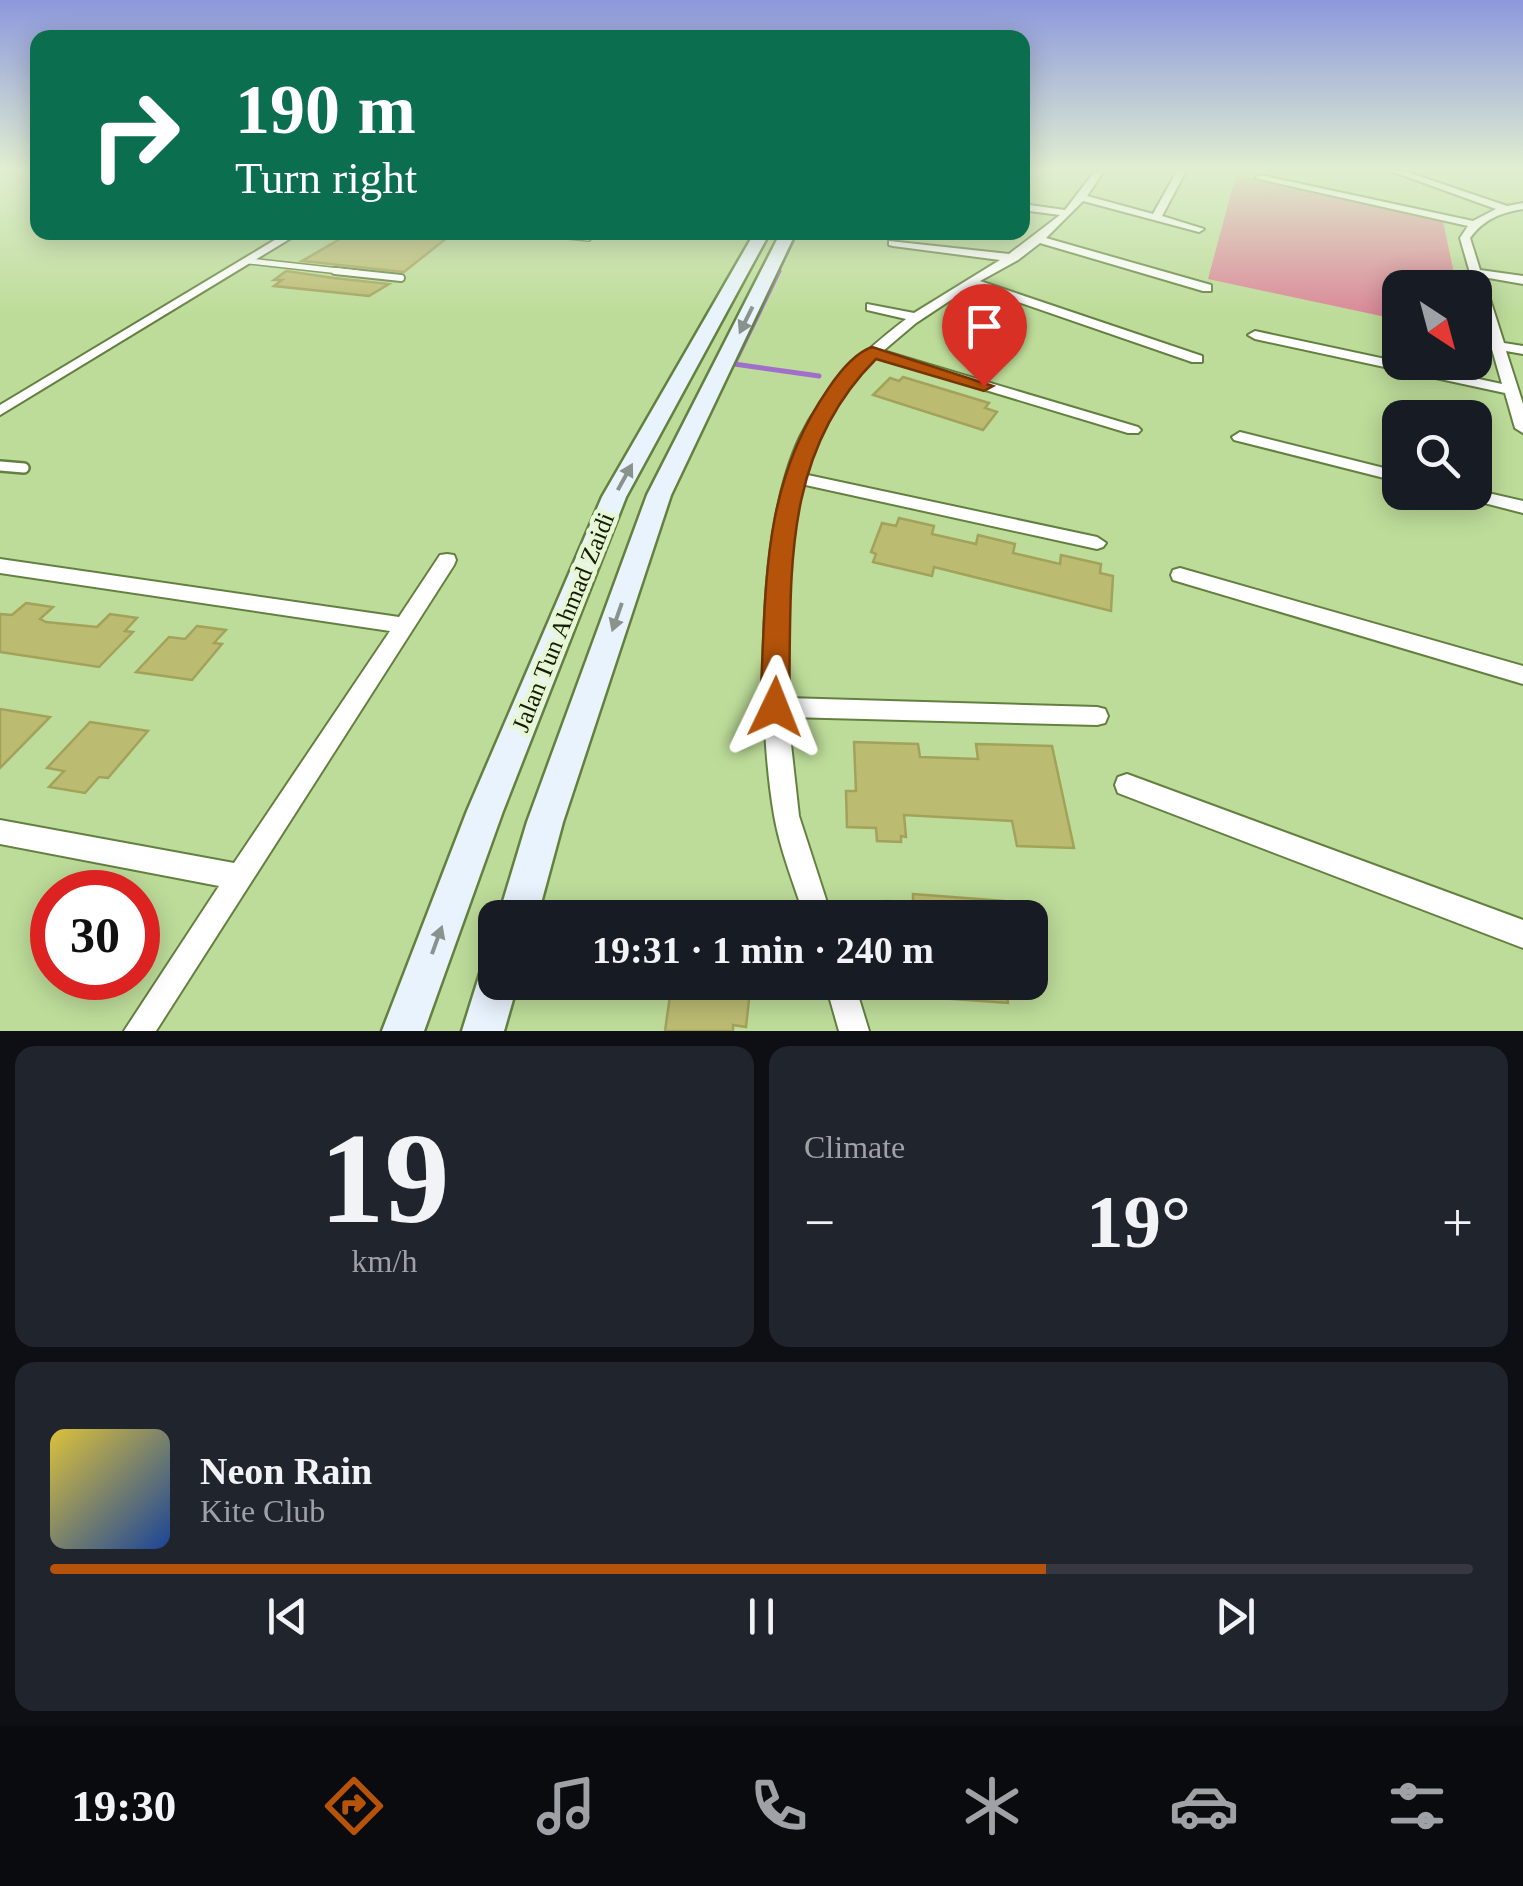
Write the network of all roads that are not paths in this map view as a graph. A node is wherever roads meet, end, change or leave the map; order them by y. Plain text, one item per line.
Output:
1 (1062, 219) edge
2 (1160, 219) edge
3 (1450, 219) edge
4 (1480, 219) edge
5 (1473, 224) junction
6 (1199, 229) dead end
7 (283, 240) edge
8 (758, 240) edge
9 (785, 240) edge
10 (1042, 240) junction
11 (893, 243) dead end
12 (1014, 258) junction
13 (248, 261) junction
14 (1473, 270) edge
15 (1492, 275) edge
16 (400, 278) dead end
17 (1523, 280) edge
18 (973, 282) junction
19 (1207, 288) dead end
20 (870, 308) dead end
21 (916, 317) junction
22 (1492, 325) edge
23 (1255, 334) dead end
24 (1499, 346) junction
25 (1523, 350) edge
26 (872, 352) junction
27 (1197, 359) dead end
28 (1511, 390) junction
29 (0, 412) edge
30 (1523, 428) edge
31 (1133, 430) dead end
32 (1240, 437) dead end
33 (0, 466) edge
34 (24, 468) dead end
35 (1382, 472) edge
36 (793, 477) junction
37 (1492, 499) edge
38 (1523, 507) edge
39 (1097, 542) dead end
40 (446, 560) dead end
41 (9, 568) edge
42 (1180, 576) dead end
43 (0, 584) edge
44 (404, 625) junction
45 (1523, 675) edge
46 (775, 707) junction
47 (1096, 716) dead end
48 (1127, 785) dead end
49 (0, 832) edge
50 (240, 878) junction
51 (522, 900) edge
52 (813, 900) edge
53 (1523, 934) edge
54 (492, 1000) edge
55 (845, 1000) edge
56 (139, 1031) edge
57 (403, 1031) edge
58 (483, 1031) edge
59 (854, 1031) edge

1 - 10 street
2 - 6 street
3 - 5 street
4 - 5 street
5 - 14 street
7 - 13 street
57 -> 8 main road, Jalan Tun Ahmad Zaidi
9 -> 51 main road, Jalan Tun Ahmad Zaidi
10 - 12 street
10 - 19 street
11 - 12 street
12 - 18 street
13 - 16 lane
13 - 29 street
15 - 17 street
18 - 21 street
18 - 27 street
20 - 21 street
21 - 26 street
22 - 24 street
23 - 28 street
24 - 25 street
24 - 28 street
26 - 31 street
26 - 36 street
28 - 30 street
32 - 35 street
33 - 34 lane
36 - 39 street
36 - 46 street
37 - 38 street
40 - 44 street
41 - 43 street
41 - 44 street
42 - 45 street
44 - 50 street
46 - 47 street
46 - 52 street
48 - 53 street
49 - 50 street
50 - 56 street
54 - 58 main road
55 - 59 street

